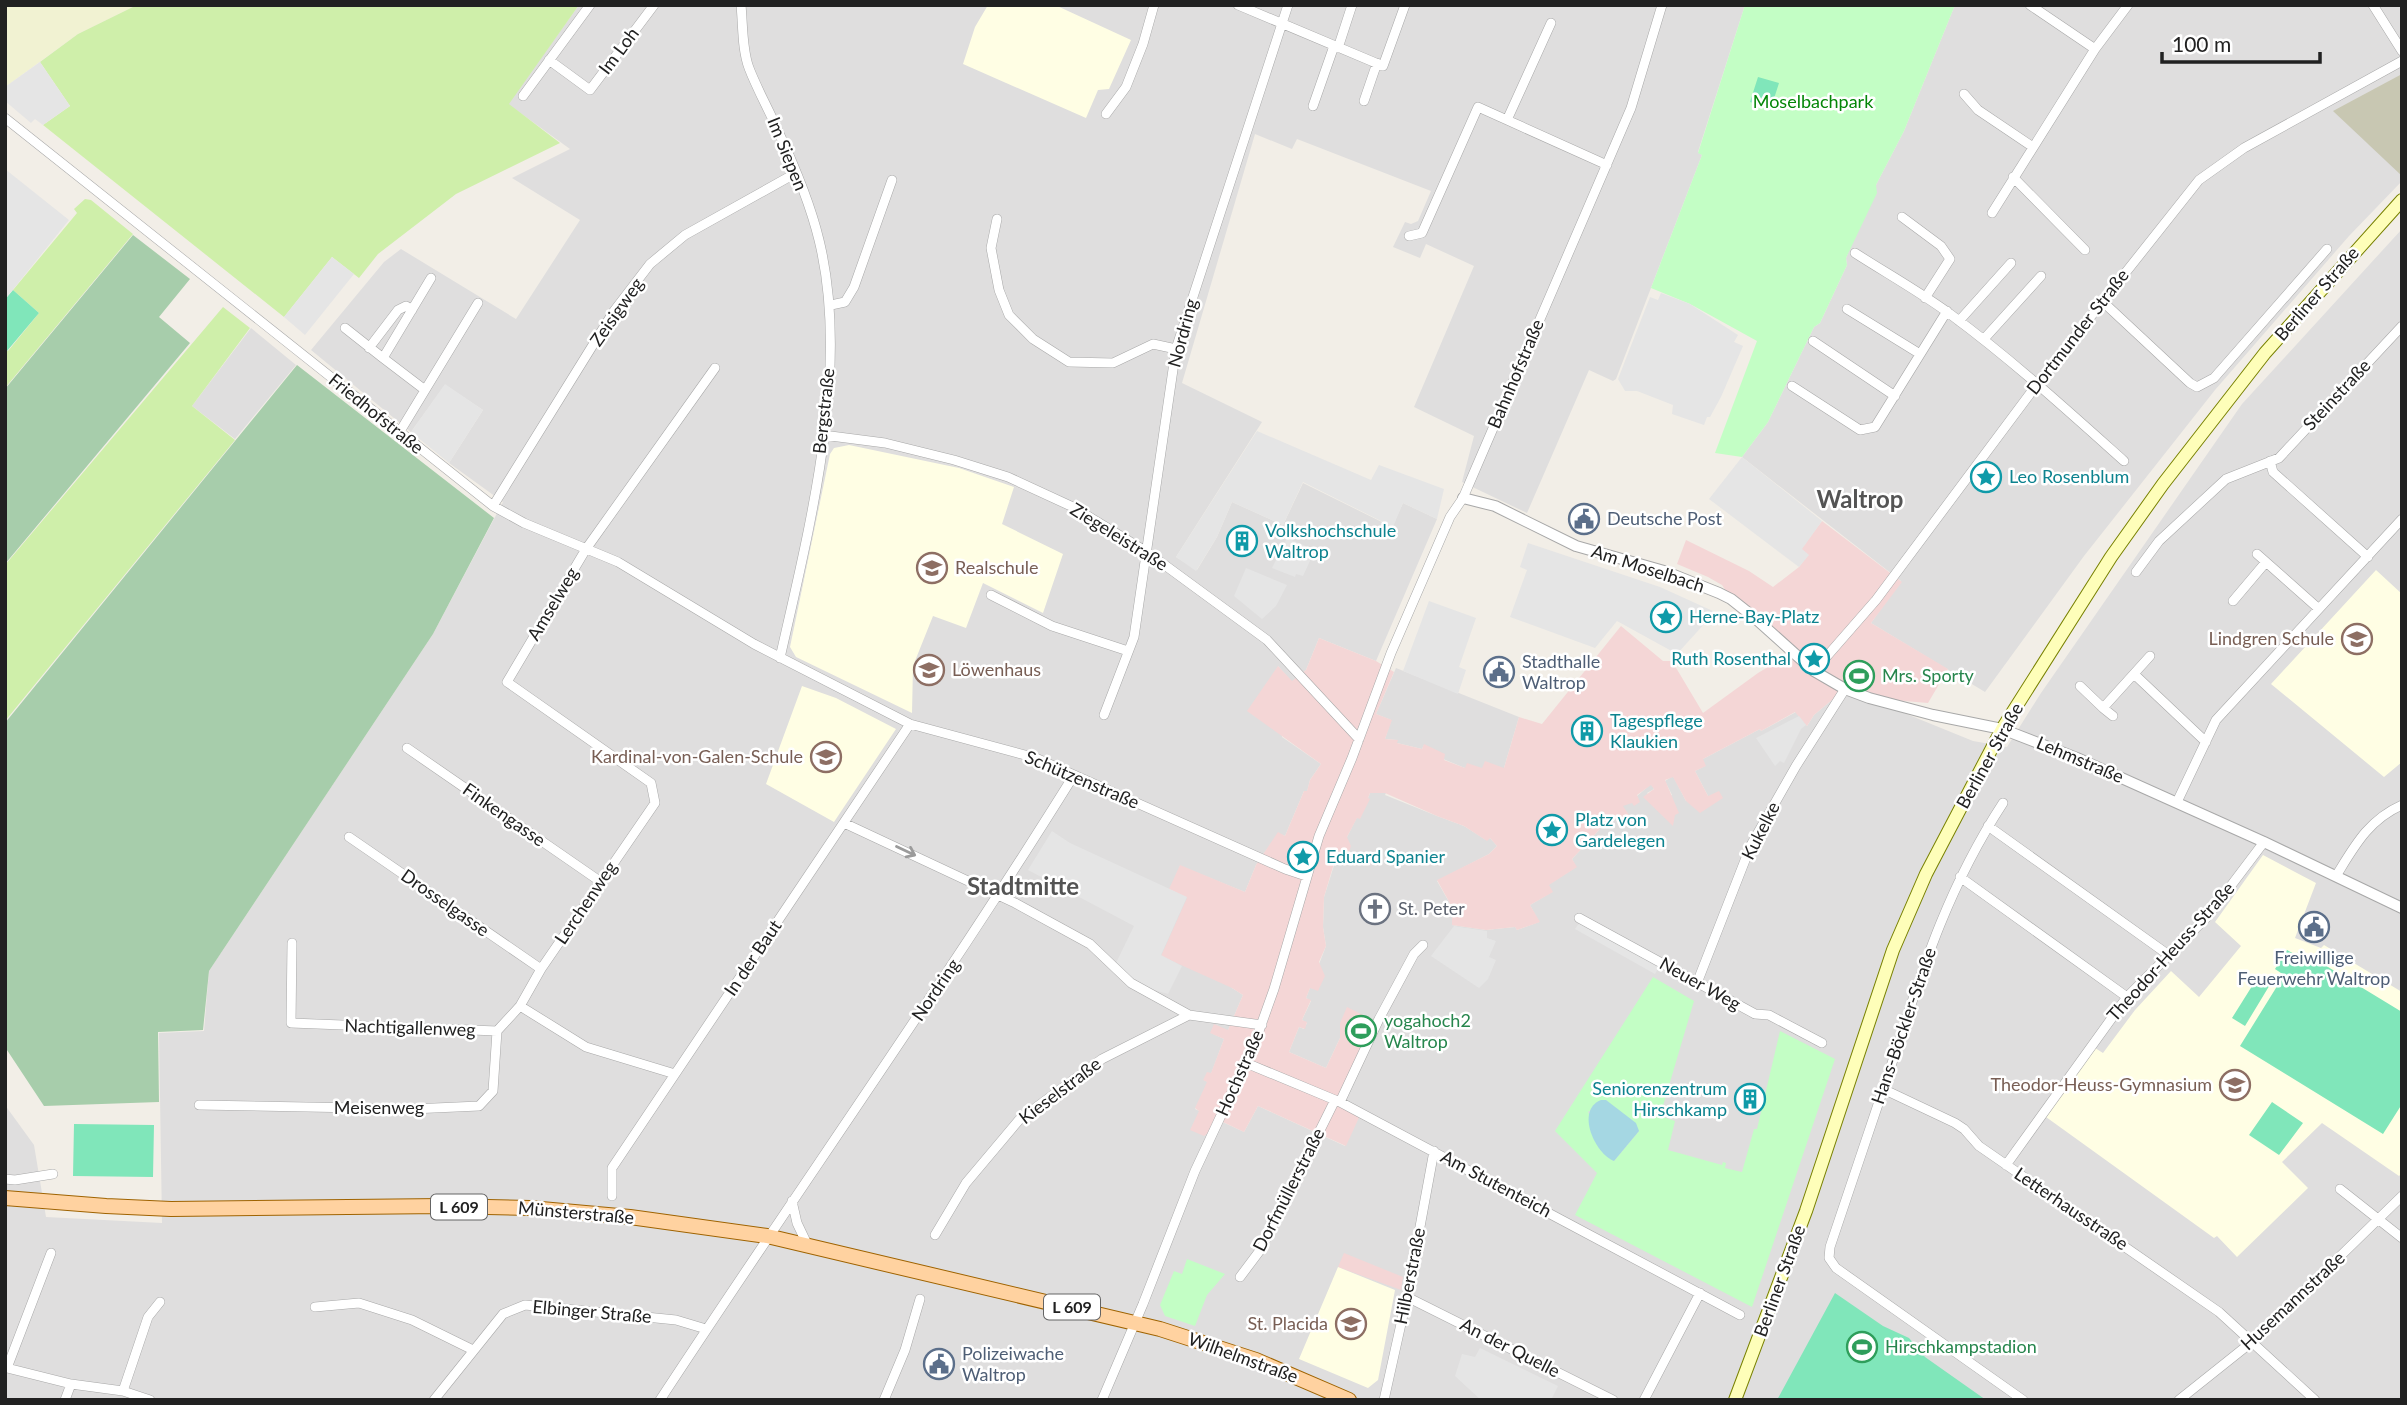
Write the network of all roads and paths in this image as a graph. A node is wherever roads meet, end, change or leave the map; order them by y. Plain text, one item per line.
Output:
1 (590, 5) edge
2 (654, 5) edge
3 (741, 5) edge
4 (1154, 5) edge
5 (1238, 5) edge
6 (1288, 5) edge
7 (1352, 5) edge
8 (1405, 5) edge
9 (1662, 5) edge
10 (2030, 5) edge
11 (2128, 5) edge
12 (2373, 5) edge
13 (1551, 23) dead end
14 (1283, 25) junction
15 (1336, 47) junction
16 (2095, 49) junction
17 (2402, 51) edge
18 (550, 60) junction
19 (2402, 61) edge
20 (1377, 64) junction
21 (1964, 94) dead end
22 (523, 96) dead end
23 (1363, 101) dead end
24 (1313, 106) dead end
25 (1106, 114) dead end
26 (5, 118) edge
27 (1507, 120) junction
28 (2033, 147) junction
29 (1607, 165) junction
30 (796, 173) junction
31 (2013, 177) junction
32 (892, 180) dead end
33 (2402, 200) edge
34 (1992, 213) dead end
35 (1902, 217) dead end
36 (997, 219) dead end
37 (1409, 236) dead end
38 (2327, 249) dead end
39 (2085, 250) dead end
40 (1855, 253) dead end
41 (2011, 263) dead end
42 (2041, 276) dead end
43 (431, 278) dead end
44 (1925, 298) junction
45 (2102, 301) junction
46 (478, 303) dead end
47 (831, 305) junction
48 (1847, 309) dead end
49 (412, 310) junction
50 (1947, 311) junction
51 (1959, 321) junction
52 (2402, 326) edge
53 (345, 328) dead end
54 (1984, 339) junction
55 (1813, 341) dead end
56 (369, 348) junction
57 (1176, 349) junction
58 (1920, 354) junction
59 (383, 358) junction
60 (715, 368) dead end
61 (2038, 383) junction
62 (1792, 386) dead end
63 (425, 390) junction
64 (1895, 396) junction
65 (399, 433) junction
66 (823, 435) junction
67 (2124, 461) dead end
68 (2270, 461) junction
69 (1463, 498) junction
70 (493, 506) junction
71 (2402, 519) edge
72 (586, 549) junction
73 (1147, 552) junction
74 (2257, 554) dead end
75 (2368, 557) junction
76 (2266, 562) junction
77 (2136, 572) dead end
78 (991, 595) dead end
79 (2233, 601) dead end
80 (2319, 609) junction
81 (1128, 651) junction
82 (2150, 656) dead end
83 (780, 658) junction
84 (1814, 671) junction
85 (2134, 674) junction
86 (2080, 686) dead end
87 (1845, 689) junction
88 (2103, 708) junction
89 (1104, 715) dead end
90 (2113, 716) dead end
91 (910, 724) junction
92 (2002, 729) junction
93 (1359, 739) junction
94 (2206, 742) junction
95 (407, 748) dead end
96 (1074, 775) junction
97 (2177, 802) junction
98 (655, 803) joint
99 (2003, 803) dead end
100 (2402, 805) edge
101 (844, 823) junction
102 (1988, 826) junction
103 (349, 836) dead end
104 (2264, 842) junction
105 (1306, 876) junction
106 (2336, 876) junction
107 (1960, 877) junction
108 (601, 882) junction
109 (998, 897) junction
110 (2402, 908) edge
111 (1579, 918) dead end
112 (292, 943) dead end
113 (1423, 944) dead end
114 (2170, 956) junction
115 (541, 969) junction
116 (1697, 982) junction
117 (2127, 997) junction
118 (520, 1006) junction
119 (1189, 1015) junction
120 (1262, 1025) junction
121 (497, 1031) junction
122 (1822, 1043) dead end
123 (1246, 1063) junction
124 (675, 1074) junction
125 (1883, 1089) junction
126 (1337, 1101) junction
127 (199, 1105) dead end
128 (1434, 1151) junction
129 (2006, 1165) junction
130 (53, 1174) dead end
131 (5, 1179) edge
132 (2340, 1189) dead end
133 (612, 1196) dead end
134 (2402, 1196) edge
135 (5, 1198) edge
136 (792, 1201) junction
137 (2379, 1219) junction
138 (935, 1235) dead end
139 (767, 1236) junction
140 (2402, 1238) edge
141 (808, 1246) junction
142 (51, 1253) dead end
143 (1240, 1277) dead end
144 (1700, 1293) junction
145 (1408, 1297) junction
146 (920, 1299) dead end
147 (160, 1302) dead end
148 (315, 1307) dead end
149 (1740, 1315) dead end
150 (1136, 1323) junction
151 (706, 1329) junction
152 (2253, 1341) junction
153 (473, 1350) junction
154 (71, 1384) junction
155 (123, 1391) junction
156 (65, 1400) edge
157 (150, 1400) edge
158 (433, 1400) edge
159 (660, 1400) edge
160 (884, 1400) edge
161 (1102, 1400) edge
162 (1349, 1400) edge
163 (1384, 1400) edge
164 (1613, 1400) edge
165 (1644, 1400) edge
166 (1735, 1400) edge
167 (2024, 1400) edge
168 (2179, 1400) edge
169 (2315, 1400) edge

1 - 18 street
2 - 18 street, Im Loh
3 - 30 street, Im Siepen
4 - 25 street
5 - 14 street
6 - 14 street, Nordring
7 - 15 street
8 - 20 street
9 - 29 street, Bahnhofstraße
10 - 16 street
11 - 16 street
12 - 17 street
13 - 27 street
14 - 15 street
14 - 57 street, Nordring
15 - 20 street
15 - 24 street
16 - 28 street
18 - 22 street
19 - 45 street, Dortmunder Straße
20 - 23 street
21 - 28 street
26 - 65 street, Friedhofstraße
27 - 29 street
27 - 37 street
28 - 31 street
29 - 69 street, Bahnhofstraße
30 - 47 street, Im Siepen
30 - 70 street, Zeisigweg
31 - 34 street
31 - 39 street
32 - 47 street
33 - 92 main road, Berliner Straße
35 - 44 street
36 - 57 street
38 - 45 street
40 - 44 street
41 - 51 street
42 - 54 street
43 - 49 street
44 - 50 street
45 - 61 street, Dortmunder Straße
46 - 63 street
47 - 66 street, Bergstraße
48 - 58 street
49 - 56 street
49 - 59 street
50 - 51 street
50 - 58 street
51 - 54 street
52 - 68 street, Steinstraße
53 - 56 street
54 - 61 street
55 - 64 street
56 - 59 street
57 - 73 street, Nordring
58 - 64 street
59 - 63 street
60 - 72 street, Amselweg
61 - 67 street
61 - 84 street, Dortmunder Straße
62 - 64 street
63 - 65 street
65 - 70 street, Friedhofstraße
66 - 73 street, Ziegeleistraße
66 - 83 street, Bergstraße
68 - 75 street
68 - 77 street, Steinstraße
69 - 84 street, Am Moselbach
69 - 93 street, Bahnhofstraße
70 - 72 street, Friedhofstraße
71 - 75 street
72 - 83 street, Friedhofstraße
72 - 98 street, Amselweg
73 - 81 street, Nordring
73 - 93 street, Ziegeleistraße
74 - 76 street
75 - 80 street
76 - 79 street
76 - 80 street
78 - 81 street
80 - 94 street
81 - 89 street, Nordring
82 - 85 street
83 - 91 street, Schützenstraße
84 - 87 street, Lehmstraße
85 - 88 street
85 - 94 street
86 - 88 street
87 - 92 street, Lehmstraße
87 - 116 street, Kukelke
88 - 90 street
91 - 96 street, Schützenstraße
91 - 101 street, In der Baut
92 - 97 street, Lehmstraße
92 - 166 main road, Berliner Straße
93 - 105 street, Hochstraße
94 - 97 street
95 - 108 street, Finkengasse
96 - 105 street, Schützenstraße
96 - 109 street, Nordring
97 - 104 street, Lehmstraße
98 - 108 street, Lerchenweg
99 - 102 street, Hans-Böckler-Straße
100 - 106 street
101 -> 109 street
101 - 124 street, In der Baut
102 - 107 street, Hans-Böckler-Straße
102 - 114 street
103 - 115 street, Drosselgasse
104 - 106 street, Lehmstraße
104 - 114 street, Theodor-Heuss-Straße
105 - 120 street, Hochstraße
106 - 110 street, Lehmstraße
107 - 117 street
107 - 125 street, Hans-Böckler-Straße
108 - 115 street, Lerchenweg
109 - 119 street
109 - 136 street, Nordring
111 - 116 street, Neuer Weg
112 - 121 street, Nachtigallenweg
113 - 126 street, Dorfmüllerstraße
114 - 117 street, Theodor-Heuss-Straße
115 - 118 street, Lerchenweg
116 - 122 street, Neuer Weg
117 - 129 street, Theodor-Heuss-Straße
118 - 121 street, Nachtigallenweg
118 - 124 street
119 - 120 street
119 - 138 street, Kieselstraße
120 - 123 street, Hochstraße
121 - 127 street, Meisenweg
123 - 126 street, Am Stutenteich
123 - 150 street, Hochstraße
124 - 133 street, In der Baut
125 - 129 street, Letterhausstraße
125 - 167 street, Hans-Böckler-Straße
126 - 128 street, Am Stutenteich
126 - 143 street, Dorfmüllerstraße
128 - 144 street, Am Stutenteich
128 - 145 street, Hilberstraße
129 - 152 street, Letterhausstraße
130 - 131 street
132 - 137 street
134 - 137 street, Husemannstraße
135 - 139 main road, Münsterstraße / L 609
136 - 139 street, Nordring
136 - 141 street
137 - 140 street
137 - 152 street, Husemannstraße
139 - 141 main road, Münsterstraße / L 609
139 - 151 street, Nordring
141 - 150 main road, Münsterstraße / L 609
142 - 154 street
144 - 149 street, Am Stutenteich
144 - 165 street
145 - 163 street, Hilberstraße
145 - 164 street, An der Quelle
146 - 160 street
147 - 155 street
148 - 153 street
150 - 161 street, Hochstraße
150 - 162 main road, Wilhelmstraße / L 609
151 - 153 street, Elbinger Straße
151 - 159 street, Nordring
152 - 168 street, Husemannstraße
152 - 169 street, Letterhausstraße
153 - 158 street, Elbinger Straße
154 - 155 street
154 - 156 street
155 - 157 street

